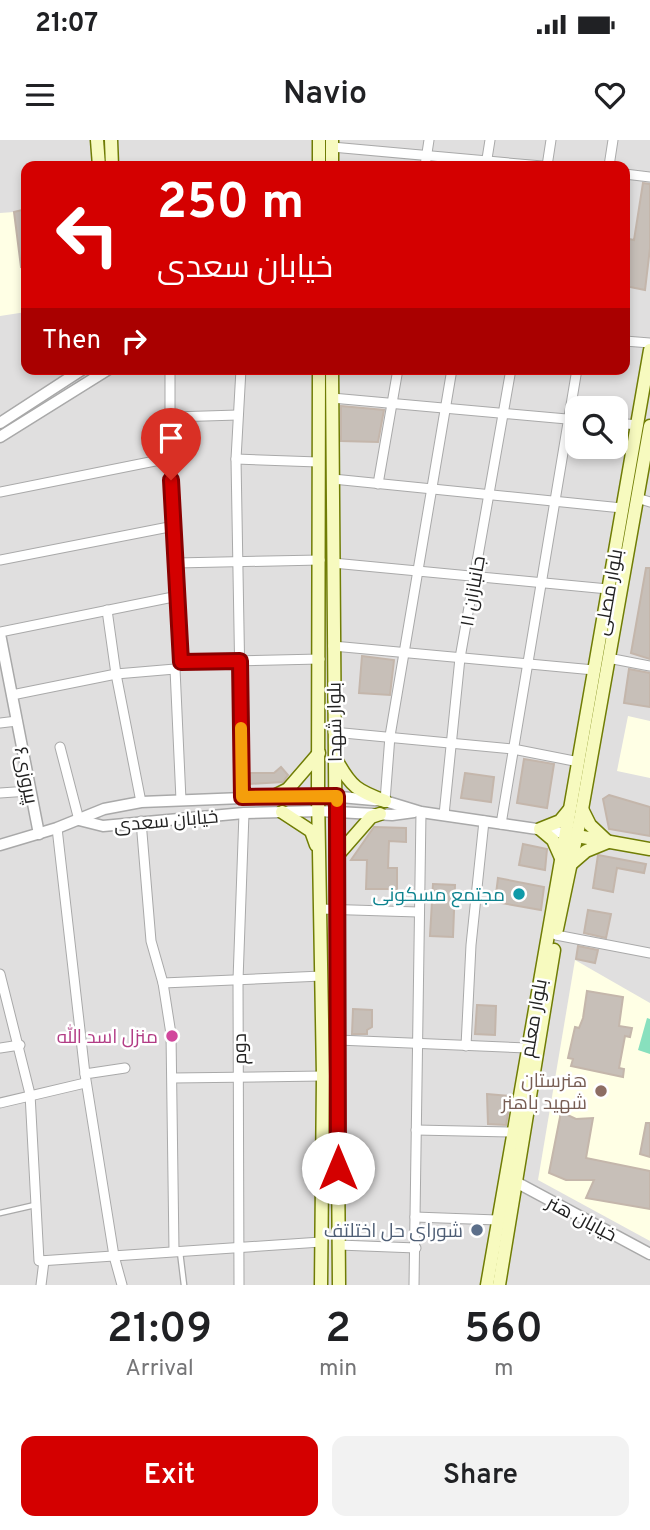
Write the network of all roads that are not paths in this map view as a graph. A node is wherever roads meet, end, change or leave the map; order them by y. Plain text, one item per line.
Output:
1 (97, 140) edge
2 (111, 140) edge
3 (320, 140) edge
4 (375, 140) edge
5 (429, 140) edge
6 (490, 140) edge
7 (551, 140) edge
8 (612, 140) edge
9 (332, 144) edge
10 (374, 151) junction
11 (427, 155) junction
12 (104, 161) edge
13 (106, 161) edge
14 (317, 161) edge
15 (426, 161) edge
16 (467, 161) edge
17 (487, 161) edge
18 (545, 161) edge
19 (610, 161) edge
20 (630, 175) edge
21 (650, 177) edge
22 (630, 341) edge
23 (650, 343) edge
24 (650, 350) edge
25 (74, 375) edge
26 (99, 375) edge
27 (170, 375) edge
28 (241, 375) edge
29 (319, 375) edge
30 (332, 375) edge
31 (397, 375) edge
32 (451, 375) edge
33 (510, 375) edge
34 (577, 375) edge
35 (575, 396) edge
36 (332, 398) junction
37 (393, 403) junction
38 (445, 408) junction
39 (503, 413) junction
40 (238, 415) junction
41 (172, 417) junction
42 (565, 419) edge
43 (0, 423) edge
44 (644, 425) edge
45 (0, 437) edge
46 (565, 456) edge
47 (170, 457) junction
48 (236, 459) junction
49 (318, 461) junction
50 (333, 479) junction
51 (378, 484) junction
52 (431, 489) junction
53 (0, 492) edge
54 (489, 495) junction
55 (637, 498) junction
56 (555, 502) junction
57 (650, 502) edge
58 (622, 508) junction
59 (174, 526) junction
60 (624, 532) junction
61 (0, 560) edge
62 (238, 561) junction
63 (326, 561) junction
64 (176, 563) junction
65 (418, 571) junction
66 (474, 576) junction
67 (541, 583) junction
68 (608, 589) junction
69 (178, 596) junction
70 (107, 610) junction
71 (0, 633) edge
72 (333, 646) junction
73 (404, 653) junction
74 (460, 658) junction
75 (608, 658) junction
76 (320, 659) junction
77 (240, 661) junction
78 (527, 664) junction
79 (178, 665) junction
80 (650, 666) edge
81 (594, 670) junction
82 (116, 674) junction
83 (5, 683) edge
84 (12, 695) junction
85 (16, 721) junction
86 (0, 723) edge
87 (333, 732) junction
88 (390, 736) junction
89 (454, 743) junction
90 (60, 747) dead end
91 (513, 749) junction
92 (320, 753) junction
93 (334, 755) junction
94 (579, 762) junction
95 (29, 790) junction
96 (0, 793) edge
97 (318, 795) junction
98 (337, 796) junction
99 (242, 797) junction
100 (272, 797) junction
101 (181, 800) junction
102 (385, 801) junction
103 (141, 802) junction
104 (576, 808) junction
105 (319, 811) junction
106 (337, 811) junction
107 (421, 811) junction
108 (282, 812) junction
109 (244, 813) junction
110 (380, 814) junction
111 (444, 815) junction
112 (79, 820) junction
113 (141, 821) junction
114 (484, 821) junction
115 (501, 824) junction
116 (57, 828) junction
117 (540, 829) junction
118 (39, 834) junction
119 (572, 834) junction
120 (608, 842) junction
121 (0, 845) edge
122 (650, 849) edge
123 (319, 854) junction
124 (336, 857) junction
125 (566, 862) junction
126 (320, 909) junction
127 (336, 909) junction
128 (418, 912) junction
129 (556, 935) junction
130 (650, 953) edge
131 (0, 974) edge
132 (322, 976) junction
133 (238, 980) junction
134 (163, 983) junction
135 (338, 1040) junction
136 (417, 1044) junction
137 (20, 1045) junction
138 (466, 1046) junction
139 (0, 1048) edge
140 (527, 1048) junction
141 (125, 1068) dead end
142 (323, 1076) junction
143 (85, 1078) junction
144 (173, 1078) junction
145 (239, 1078) junction
146 (30, 1094) junction
147 (0, 1103) edge
148 (416, 1130) junction
149 (513, 1132) junction
150 (514, 1181) junction
151 (36, 1205) junction
152 (0, 1213) edge
153 (415, 1217) junction
154 (497, 1220) junction
155 (321, 1242) junction
156 (339, 1245) junction
157 (240, 1247) junction
158 (416, 1248) junction
159 (177, 1251) junction
160 (650, 1254) edge
161 (114, 1256) junction
162 (41, 1261) junction
163 (41, 1285) edge
164 (122, 1285) edge
165 (184, 1285) edge
166 (239, 1285) edge
167 (321, 1285) edge
168 (339, 1285) edge
169 (414, 1285) edge
170 (487, 1285) edge
171 (499, 1285) edge

1 - 12 main road
2 - 13 main road
3 - 14 main road
4 - 10 street
5 - 11 street
6 - 17 street
7 - 18 street
8 - 19 street
9 - 10 street
10 - 11 street
11 - 15 street
11 - 16 street
20 - 21 street
22 - 23 street
24 - 44 main road, بلوار مصلی
25 - 43 street
26 - 45 street
27 - 41 street
28 - 40 street
29 - 49 main road, بلوار شهدا
30 - 36 main road, بلوار شهدا
31 - 37 street
32 - 38 street
33 - 39 street, جانبازان ۱۱
34 - 35 street
36 - 37 street
36 - 50 main road, بلوار شهدا
37 - 38 street
37 - 51 street
38 - 39 street
38 - 52 street
39 - 42 street
39 - 54 street, جانبازان ۱۱
40 - 41 street
40 - 48 street
41 - 47 street
44 - 55 main road, بلوار مصلی
44 - 58 main road, بلوار مصلی
46 - 56 street
47 - 53 street
47 - 59 street
48 - 49 street
48 - 62 street
49 - 63 main road, بلوار شهدا
50 - 51 street
50 - 63 main road, بلوار شهدا
51 - 52 street
52 - 54 street
52 - 65 street
54 - 56 street
54 - 66 street, جانبازان ۱۱
55 - 57 street
55 - 60 main road, بلوار مصلی
56 - 58 street
56 - 67 street
58 - 60 main road, بلوار مصلی
59 - 61 street
59 - 64 street
60 - 68 main road, بلوار مصلی
60 - 75 main road, بلوار مصلی
62 - 63 street
62 - 64 street
62 - 77 street
63 - 65 street
63 - 72 main road, بلوار شهدا
63 - 76 main road, بلوار شهدا
64 - 69 street
65 - 66 street
65 - 73 street
66 - 67 street
66 - 74 street, جانبازان ۱۱
67 - 68 street
67 - 78 street
68 - 81 main road, بلوار مصلی
69 - 70 street
69 - 79 street
70 - 71 street
70 - 82 street
71 - 83 street, پیروزی۶
72 - 73 street
72 - 87 main road, بلوار شهدا
73 - 74 street
73 - 88 street
74 - 78 street
74 - 89 street, جانبازان ۱۱
75 - 80 street
75 - 104 main road, بلوار مصلی
76 - 77 street
76 - 92 main road, بلوار شهدا
77 - 79 street
77 - 99 street
78 - 81 street
78 - 91 street
79 - 82 street
79 - 101 street
81 - 94 main road, بلوار مصلی
82 - 84 street
82 - 103 street
83 - 84 street, پیروزی۶
84 - 85 street, پیروزی۶
85 - 86 street
85 - 95 street, پیروزی۶
87 - 88 street
87 - 93 main road, بلوار شهدا
88 - 89 street
88 - 102 street
89 - 91 street
89 - 111 street, جانبازان ۱۱
90 - 112 street
91 - 94 street
91 - 115 street
92 - 97 main road, بلوار شهدا
92 - 100 main road
93 - 98 main road, بلوار شهدا
93 - 102 main road
94 - 104 main road, بلوار مصلی
95 - 96 street
95 - 118 street, پیروزی۶
97 - 98 street, خیابان سعدی
97 - 100 street, خیابان سعدی
97 - 105 main road, بلوار شهدا
98 - 102 street, خیابان سعدی
98 - 106 main road, بلوار شهدا
99 - 100 street, خیابان سعدی
99 - 101 street, خیابان سعدی
101 - 103 street, خیابان سعدی
102 - 107 street, خیابان سعدی
103 - 112 street, خیابان سعدی
104 - 117 main road
104 - 119 main road, بلوار مصلی
104 - 120 main road
105 - 106 street, خیابان سعدی
105 - 108 street, خیابان سعدی
105 - 123 main road, بلوار شهدا
106 - 110 street, خیابان سعدی
106 - 124 main road, بلوار شهدا
107 - 110 street, خیابان سعدی
107 - 111 street
107 - 128 street
108 - 109 street, خیابان سعدی
108 - 123 main road
109 - 113 street, خیابان سعدی
109 - 133 street, دوم
110 - 124 main road
111 - 114 street
112 - 113 street, خیابان سعدی
112 - 116 street, خیابان سعدی
113 - 134 street
114 - 115 street
114 - 138 street
115 - 117 street
116 - 118 street, خیابان سعدی
116 - 143 street
117 - 119 street
117 - 125 main road
118 - 121 street, خیابان سعدی
119 - 120 main road
119 - 125 main road, بلوار معلم
120 - 122 main road
120 - 125 main road
123 - 126 main road, بلوار شهدا
124 - 127 main road, بلوار شهدا
125 - 129 main road, بلوار معلم
125 - 140 main road, بلوار معلم
126 - 127 street
126 - 132 main road, بلوار شهدا
127 - 128 street
127 - 135 main road, بلوار شهدا
128 - 136 street
129 - 130 street
129 - 150 main road, بلوار معلم
131 - 137 street
132 - 133 street
132 - 142 main road, بلوار شهدا
133 - 134 street
133 - 145 street, دوم
134 - 144 street
135 - 136 street
135 - 156 main road, بلوار شهدا
136 - 138 street
136 - 148 street
137 - 139 street
137 - 146 street
138 - 140 street
140 - 149 main road, بلوار معلم
141 - 143 street
142 - 145 street
142 - 155 main road, بلوار شهدا
143 - 146 street
143 - 161 street
144 - 145 street
144 - 159 street
145 - 157 street, دوم
146 - 147 street
146 - 151 street
148 - 149 street
148 - 153 street
149 - 154 main road, بلوار معلم
150 - 160 street, خیابان هنر
150 - 171 main road, بلوار معلم
151 - 152 lane
151 - 162 street
153 - 154 street
153 - 158 street
154 - 170 main road, بلوار معلم
155 - 157 street
155 - 167 main road, بلوار شهدا
156 - 158 street
156 - 168 main road, بلوار شهدا
157 - 159 street
157 - 166 street, دوم
158 - 169 street
159 - 161 street
159 - 165 lane
161 - 162 street
161 - 164 street
162 - 163 street

